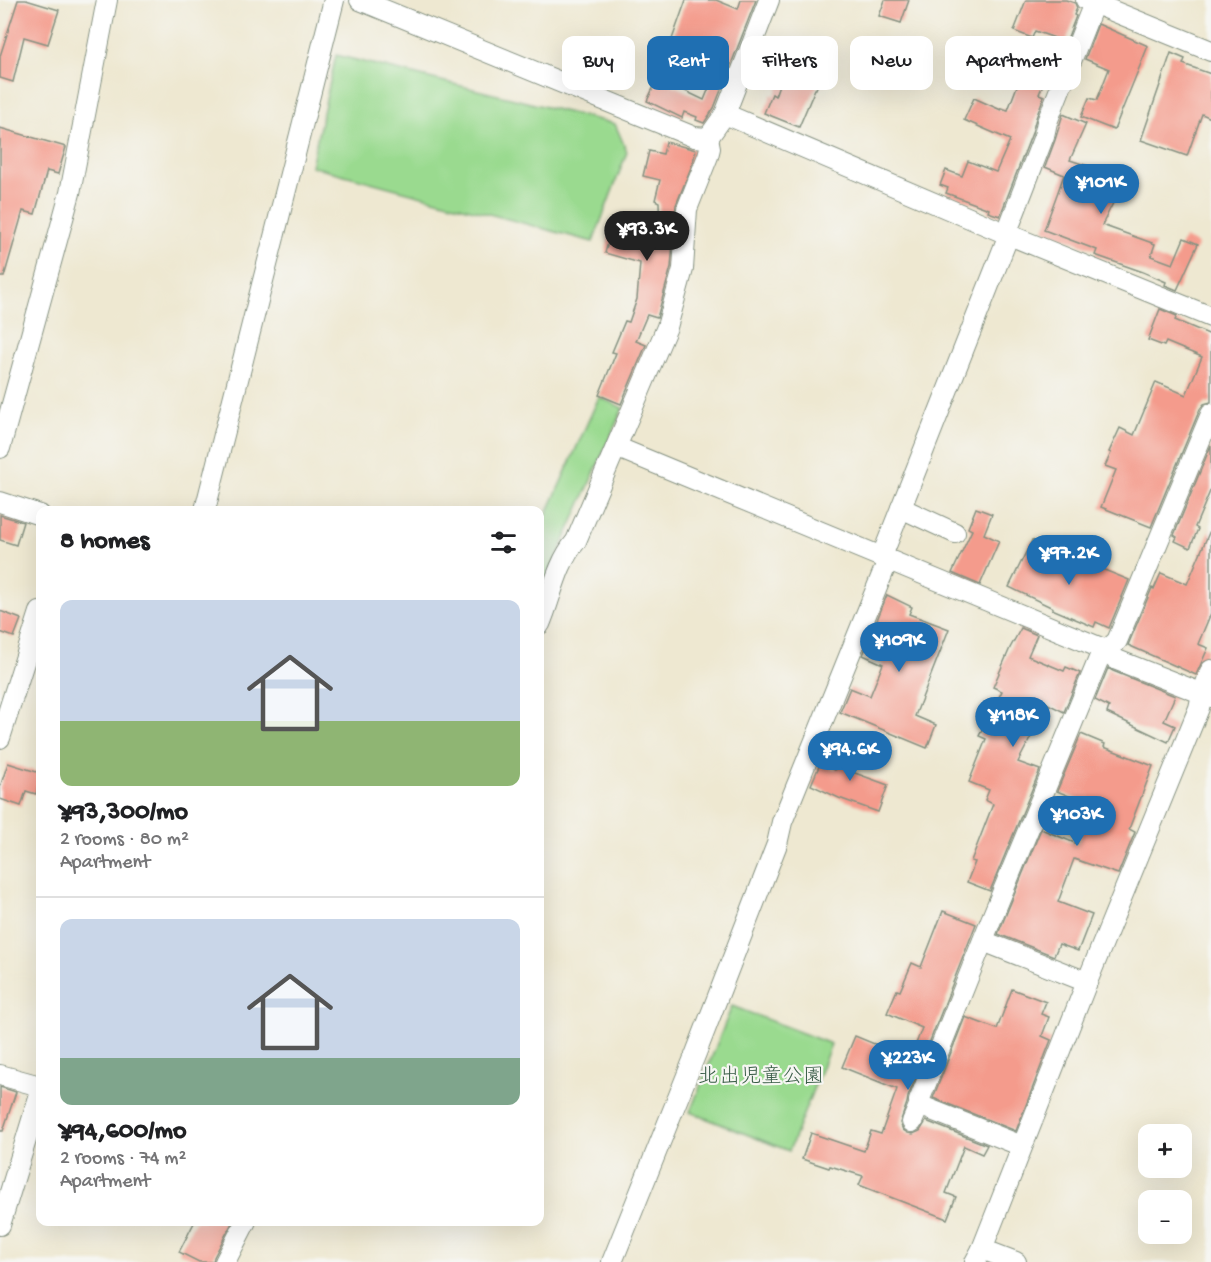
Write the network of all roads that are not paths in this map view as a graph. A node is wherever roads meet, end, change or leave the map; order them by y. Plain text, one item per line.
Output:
1 (107, 0) edge
2 (334, 0) edge
3 (360, 0) edge
4 (770, 0) edge
5 (1090, 2) edge
6 (1211, 51) edge
7 (725, 114) junction
8 (708, 138) junction
9 (1007, 234) junction
10 (1211, 317) edge
11 (1211, 414) edge
12 (616, 447) junction
13 (0, 448) edge
14 (0, 502) edge
15 (206, 506) edge
16 (901, 508) junction
17 (36, 514) edge
18 (955, 533) dead end
19 (885, 558) junction
20 (544, 612) edge
21 (36, 625) edge
22 (1106, 650) junction
23 (1211, 670) edge
24 (1207, 695) edge
25 (0, 738) edge
26 (983, 941) junction
27 (1088, 982) junction
28 (0, 1075) edge
29 (36, 1085) edge
30 (36, 1107) edge
31 (1022, 1146) junction
32 (0, 1225) edge
33 (243, 1226) edge
34 (979, 1255) edge
35 (225, 1262) edge
36 (612, 1262) edge
37 (1016, 1262) edge

1 - 13 street
2 - 15 street
3 - 8 street
4 - 7 street
5 - 6 street
5 - 9 street
7 - 8 street
7 - 9 street
8 - 12 street
9 - 10 street
9 - 16 street
11 - 22 street
12 - 19 street
12 - 20 street
14 - 17 street
16 - 18 street
16 - 19 street
19 - 22 street
19 - 36 street
21 - 25 street
22 - 24 street
22 - 26 street
23 - 24 street
24 - 27 street
26 - 27 street
26 - 31 street
27 - 31 street
28 - 29 street
30 - 32 street
31 - 34 street
33 - 35 street
34 - 37 street

